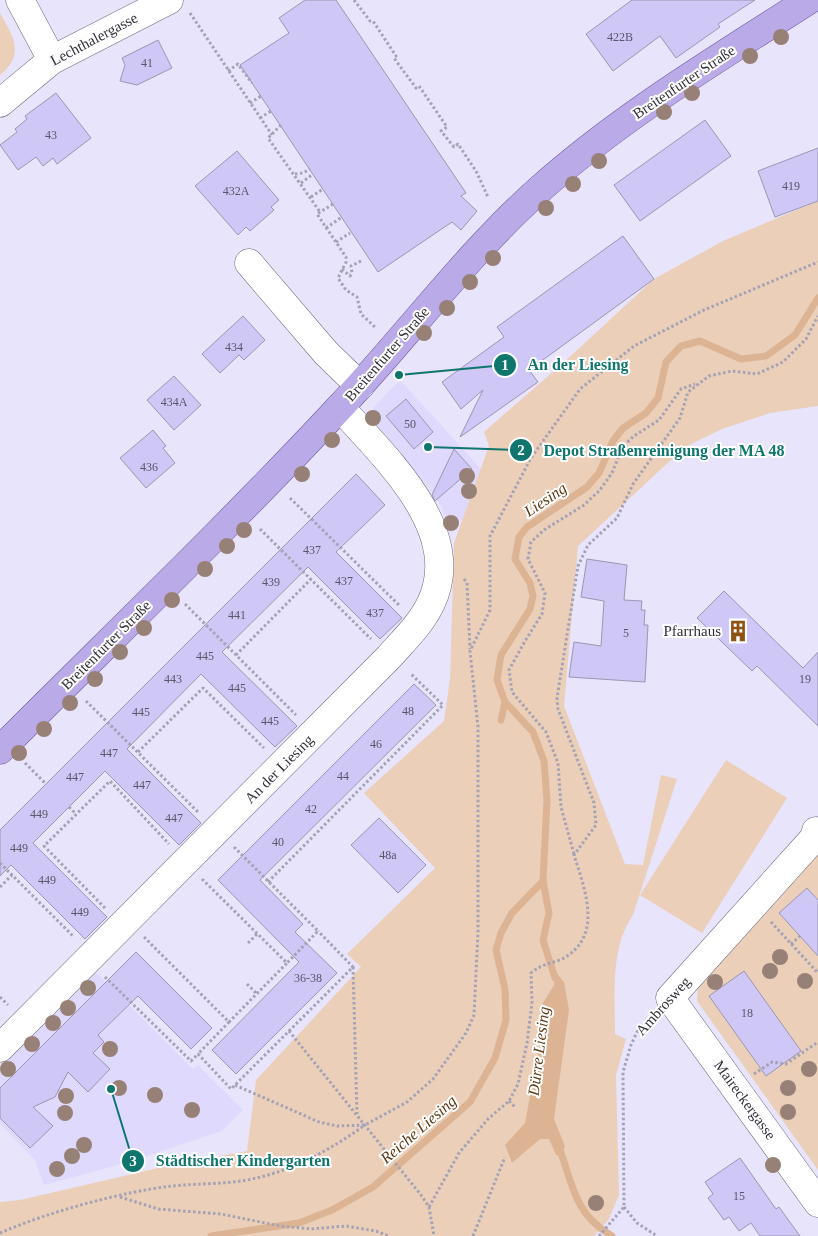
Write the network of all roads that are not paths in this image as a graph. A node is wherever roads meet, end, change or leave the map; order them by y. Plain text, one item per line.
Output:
1 (20, 0) edge
2 (169, 0) edge
3 (809, 0) edge
4 (52, 60) junction
5 (0, 103) edge
6 (249, 263) dead end
7 (360, 386) junction
8 (340, 408) junction
9 (0, 750) edge
10 (816, 831) dead end
11 (670, 998) joint
12 (0, 1048) edge
13 (818, 1203) edge

1 - 4 street
2 - 4 street, Lechthalergasse
3 - 7 main road, Breitenfurter Straße
4 - 5 street, Lechthalergasse
6 - 7 street
7 - 8 main road, Breitenfurter Straße
8 - 9 main road, Breitenfurter Straße
8 - 12 street, An der Liesing
10 - 11 street, Ambrosweg
11 - 13 street, Maireckergasse

